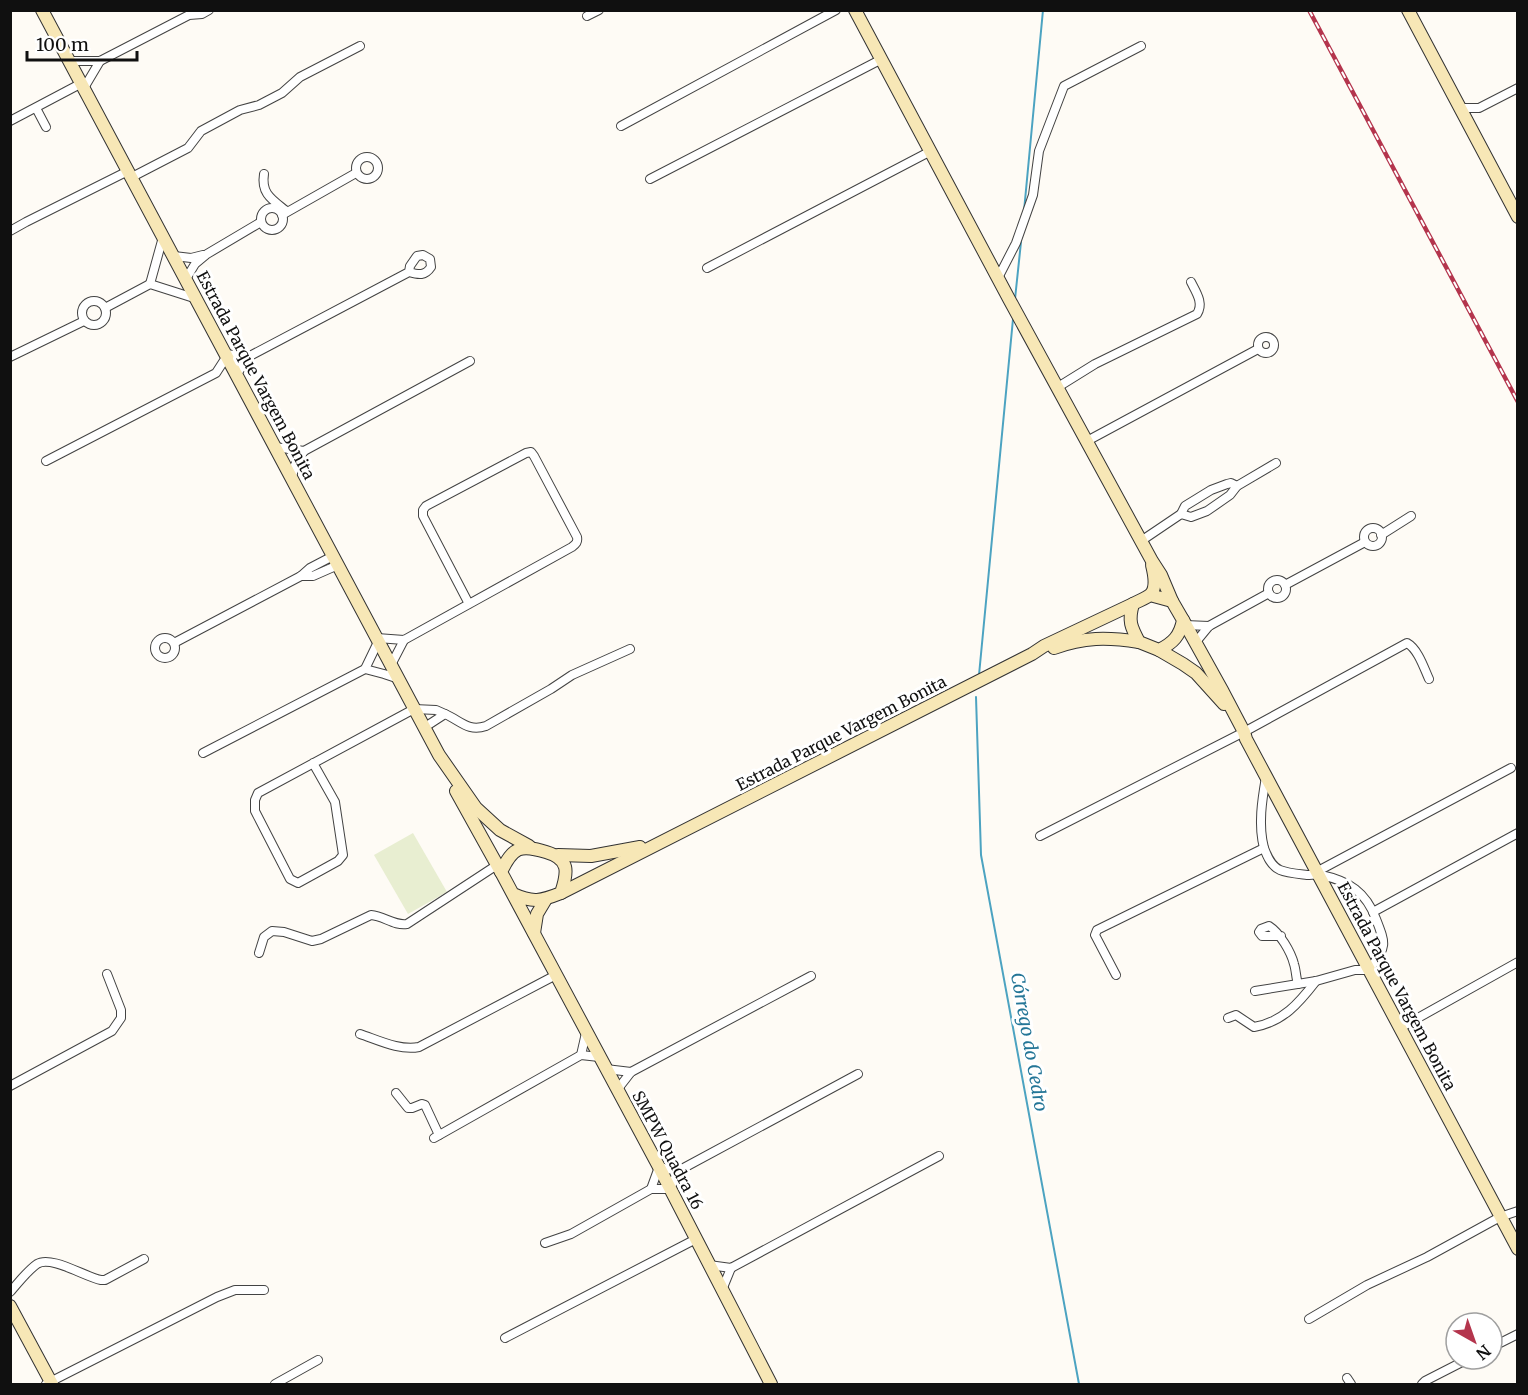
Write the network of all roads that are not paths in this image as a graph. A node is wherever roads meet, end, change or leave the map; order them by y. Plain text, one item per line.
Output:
1 (42, 10) edge
2 (208, 10) edge
3 (599, 10) edge
4 (836, 10) edge
5 (1408, 10) edge
6 (854, 11) edge
7 (192, 12) edge
8 (587, 16) dead end
9 (360, 46) dead end
10 (1142, 46) dead end
11 (880, 60) junction
12 (69, 61) junction
13 (100, 61) junction
14 (83, 86) junction
15 (1518, 88) edge
16 (36, 108) junction
17 (1459, 108) junction
18 (1479, 108) junction
19 (10, 121) edge
20 (1468, 125) junction
21 (621, 126) dead end
22 (46, 127) dead end
23 (929, 152) junction
24 (356, 173) dead end
25 (130, 174) junction
26 (264, 174) dead end
27 (650, 179) dead end
28 (1513, 202) edge
29 (285, 214) junction
30 (1518, 217) edge
31 (261, 222) junction
32 (10, 231) edge
33 (163, 237) junction
34 (207, 254) junction
35 (174, 256) junction
36 (707, 268) dead end
37 (409, 272) dead end
38 (998, 278) junction
39 (186, 279) junction
40 (1191, 282) dead end
41 (150, 284) junction
42 (197, 299) junction
43 (105, 308) junction
44 (84, 321) junction
45 (1258, 349) dead end
46 (226, 355) junction
47 (10, 357) edge
48 (248, 357) junction
49 (470, 361) dead end
50 (216, 373) junction
51 (238, 376) junction
52 (1058, 387) junction
53 (1087, 441) junction
54 (275, 447) junction
55 (304, 451) junction
56 (46, 461) dead end
57 (1276, 463) dead end
58 (291, 477) junction
59 (1237, 486) junction
60 (1181, 514) junction
61 (1411, 516) dead end
62 (1141, 541) junction
63 (335, 561) junction
64 (1152, 561) junction
65 (1285, 585) junction
66 (1269, 593) junction
67 (1150, 595) junction
68 (1172, 601) junction
69 (469, 604) junction
70 (1133, 604) junction
71 (1184, 622) junction
72 (1209, 626) junction
73 (378, 640) junction
74 (404, 640) junction
75 (1139, 642) junction
76 (174, 643) dead end
77 (1195, 643) junction
78 (630, 649) dead end
79 (1159, 650) junction
80 (1032, 654) junction
81 (391, 665) junction
82 (365, 669) junction
83 (399, 679) junction
84 (1429, 679) dead end
85 (414, 709) junction
86 (445, 714) junction
87 (425, 727) junction
88 (1244, 735) junction
89 (203, 753) dead end
90 (439, 755) junction
91 (313, 764) junction
92 (1511, 768) dead end
93 (1266, 776) junction
94 (1518, 834) edge
95 (1040, 836) dead end
96 (664, 840) junction
97 (529, 846) junction
98 (1264, 848) junction
99 (558, 855) junction
100 (499, 869) junction
101 (1319, 873) junction
102 (561, 893) junction
103 (513, 894) junction
104 (546, 899) junction
105 (1373, 912) junction
106 (534, 933) junction
107 (1281, 936) dead end
108 (259, 953) dead end
109 (1518, 962) edge
110 (1369, 970) junction
111 (107, 974) dead end
112 (556, 975) junction
113 (1116, 975) dead end
114 (811, 976) dead end
115 (1316, 981) junction
116 (1298, 984) junction
117 (1255, 991) dead end
118 (1228, 1018) dead end
119 (1400, 1028) junction
120 (586, 1032) junction
121 (360, 1035) dead end
122 (580, 1055) junction
123 (599, 1057) junction
124 (606, 1069) junction
125 (631, 1072) junction
126 (858, 1074) dead end
127 (10, 1086) edge
128 (618, 1090) junction
129 (396, 1092) dead end
130 (939, 1156) dead end
131 (659, 1167) junction
132 (678, 1171) junction
133 (651, 1189) junction
134 (670, 1189) junction
135 (1518, 1211) edge
136 (1500, 1217) junction
137 (696, 1239) junction
138 (545, 1243) dead end
139 (1518, 1249) edge
140 (144, 1259) dead end
141 (709, 1265) junction
142 (730, 1268) junction
143 (264, 1290) dead end
144 (722, 1290) junction
145 (10, 1292) edge
146 (10, 1306) edge
147 (1309, 1319) dead end
148 (1518, 1334) edge
149 (505, 1338) dead end
150 (1504, 1341) edge
151 (318, 1360) dead end
152 (1445, 1371) edge
153 (50, 1384) edge
154 (274, 1384) edge
155 (771, 1384) edge
156 (1422, 1384) edge

1 - 12 main road, Estrada Parque Vargem Bonita
2 - 7 street
3 - 8 street
4 - 21 street
5 - 17 main road
6 - 11 main road
7 - 13 street
9 - 25 street
10 - 38 street
11 - 23 main road
11 - 27 street
12 - 13 street
12 - 14 main road, Estrada Parque Vargem Bonita
13 - 14 street
14 - 16 street
14 - 25 main road, Estrada Parque Vargem Bonita
15 - 18 street
16 - 19 street
16 - 22 street
17 - 18 street
17 - 20 main road
18 - 20 street
20 - 28 main road
23 - 36 street
23 - 38 main road
24 - 29 street
25 - 32 street
25 - 33 main road, Estrada Parque Vargem Bonita
26 - 29 street
28 - 30 main road
29 - 31 street
29 - 31 street
31 - 34 street
33 - 35 main road, Estrada Parque Vargem Bonita
33 - 41 street
34 - 35 street
34 - 39 street
35 - 39 main road, Estrada Parque Vargem Bonita
37 - 48 street
38 - 52 main road
39 - 42 main road, Estrada Parque Vargem Bonita
40 - 52 street
41 - 42 street
41 - 43 street
42 - 46 main road, Estrada Parque Vargem Bonita
43 - 44 street
43 - 44 street
44 - 47 street
45 - 53 street
46 - 48 street
46 - 50 street
46 - 51 main road, Estrada Parque Vargem Bonita
48 - 51 street
49 - 55 street
50 - 51 street
50 - 56 street
51 - 54 main road, Estrada Parque Vargem Bonita
52 - 53 main road
53 - 62 main road
54 - 55 street
54 - 58 main road, Estrada Parque Vargem Bonita
55 - 58 street
57 - 59 street
58 - 63 main road, Estrada Parque Vargem Bonita
59 - 60 street
59 - 60 street
60 - 62 street
61 - 65 street
62 - 64 main road
63 - 73 main road, Estrada Parque Vargem Bonita
63 - 76 street
64 - 67 main road
64 - 68 main road
65 - 66 street
65 - 66 street
66 - 72 street
67 - 68 main road
67 - 70 main road
68 - 71 main road
69 - 69 street
69 - 74 street
70 - 75 main road
70 - 80 main road, Estrada Parque Vargem Bonita
71 - 72 street
71 - 77 main road, Estrada Parque Vargem Bonita
71 - 79 main road
72 - 77 street
73 - 74 street
73 - 81 main road, Estrada Parque Vargem Bonita
73 - 82 street
74 - 81 street
75 - 79 main road
75 - 80 main road, Estrada Parque Vargem Bonita
77 - 88 main road, Estrada Parque Vargem Bonita
78 - 86 street
79 - 88 main road, Estrada Parque Vargem Bonita
80 - 96 main road, Estrada Parque Vargem Bonita
81 - 83 main road, Estrada Parque Vargem Bonita
82 - 83 street
82 - 89 street
83 - 85 main road, Estrada Parque Vargem Bonita
84 - 88 street
85 - 86 street
85 - 87 main road, Estrada Parque Vargem Bonita
85 - 91 street
86 - 87 street
87 - 90 main road, Estrada Parque Vargem Bonita
88 - 93 main road, Estrada Parque Vargem Bonita
88 - 95 street
90 - 97 main road, Estrada Parque Vargem Bonita
90 - 100 main road, Estrada Parque Vargem Bonita
91 - 91 street
92 - 101 street
93 - 98 street
93 - 101 main road, Estrada Parque Vargem Bonita
94 - 105 street
96 - 99 main road, Estrada Parque Vargem Bonita
96 - 102 main road, Estrada Parque Vargem Bonita
97 - 99 main road
97 - 100 main road
98 - 101 street
98 - 113 street
99 - 102 main road
100 - 103 main road
100 - 108 street
101 - 105 street
101 - 110 main road, Estrada Parque Vargem Bonita
102 - 104 main road
103 - 104 main road
103 - 106 main road, SMPW Quadra 16
104 - 106 main road
105 - 110 street
106 - 112 main road, SMPW Quadra 16
107 - 116 street
109 - 119 street
110 - 115 street
110 - 119 main road, Estrada Parque Vargem Bonita
111 - 127 street
112 - 120 main road, SMPW Quadra 16
112 - 121 street
114 - 125 street
115 - 116 street
115 - 118 street
116 - 117 street
119 - 136 main road, Estrada Parque Vargem Bonita
120 - 122 street
120 - 123 main road, SMPW Quadra 16
122 - 123 street
122 - 129 street
123 - 124 main road, SMPW Quadra 16
124 - 125 street
124 - 128 main road, SMPW Quadra 16
125 - 128 street
126 - 132 street
128 - 131 main road, SMPW Quadra 16
130 - 142 street
131 - 132 street
131 - 133 street
131 - 134 main road, SMPW Quadra 16
132 - 134 street
133 - 134 street
133 - 138 street
134 - 137 main road, SMPW Quadra 16
135 - 136 street
136 - 139 main road, Estrada Parque Vargem Bonita
136 - 147 street
137 - 141 main road, SMPW Quadra 16
137 - 149 street
140 - 145 street
141 - 142 street
141 - 144 main road, SMPW Quadra 16
142 - 144 street
143 - 153 street
144 - 155 main road, SMPW Quadra 16
146 - 153 main road
148 - 150 street
151 - 154 street
152 - 156 street

